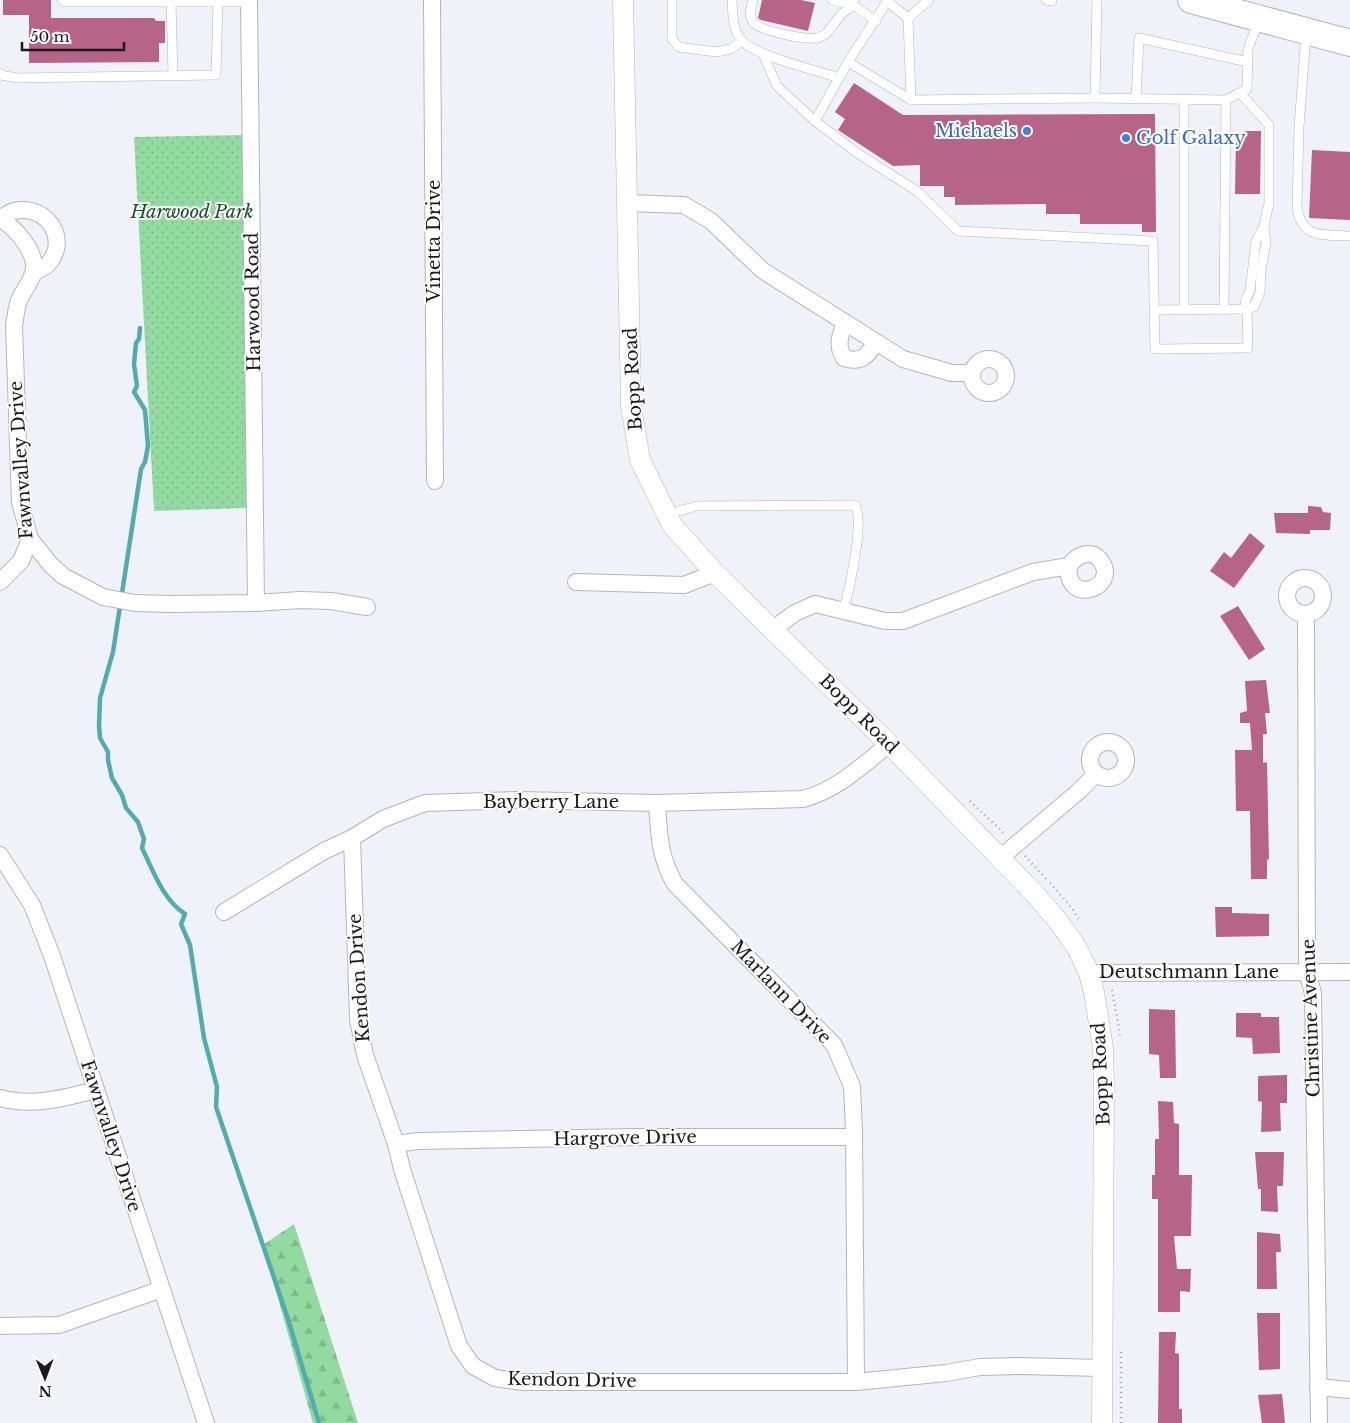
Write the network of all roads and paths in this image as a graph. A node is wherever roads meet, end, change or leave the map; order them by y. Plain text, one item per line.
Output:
1 (62, 0) edge
2 (432, 0) edge
3 (623, 0) edge
4 (672, 0) edge
5 (732, 0) edge
6 (753, 0) edge
7 (832, 0) edge
8 (929, 0) edge
9 (1097, 0) edge
10 (1190, 0) edge
11 (148, 1) edge
12 (249, 1) edge
13 (888, 1) edge
14 (171, 2) junction
15 (218, 2) junction
16 (853, 3) edge
17 (1219, 4) edge
18 (1257, 14) junction
19 (908, 18) junction
20 (876, 20) junction
21 (1307, 31) junction
22 (742, 41) junction
23 (1350, 43) edge
24 (763, 54) junction
25 (848, 62) junction
26 (1248, 62) junction
27 (0, 73) edge
28 (172, 75) junction
29 (839, 78) junction
30 (1240, 93) junction
31 (1095, 98) junction
32 (1136, 99) junction
33 (911, 100) junction
34 (1184, 100) junction
35 (1226, 100) junction
36 (815, 121) junction
37 (627, 202) junction
38 (0, 219) edge
39 (1350, 236) edge
40 (34, 272) junction
41 (1154, 310) junction
42 (1184, 310) junction
43 (1224, 310) junction
44 (1247, 310) junction
45 (845, 322) junction
46 (876, 342) junction
47 (972, 373) dead end
48 (435, 481) dead end
49 (666, 514) junction
50 (30, 539) junction
51 (51, 565) junction
52 (1070, 566) dead end
53 (16, 567) junction
54 (715, 572) junction
55 (0, 582) edge
56 (576, 582) dead end
57 (256, 603) junction
58 (368, 607) dead end
59 (843, 611) junction
60 (1306, 614) dead end
61 (773, 629) junction
62 (889, 744) junction
63 (1096, 774) dead end
64 (657, 803) junction
65 (352, 838) junction
66 (0, 855) edge
67 (1000, 858) junction
68 (224, 912) dead end
69 (1307, 972) junction
70 (1350, 972) edge
71 (1089, 973) junction
72 (96, 1090) junction
73 (0, 1098) edge
74 (853, 1137) junction
75 (396, 1144) junction
76 (162, 1289) junction
77 (0, 1326) edge
78 (1102, 1368) junction
79 (856, 1382) junction
80 (1318, 1387) junction
81 (1350, 1390) edge
82 (206, 1423) edge
83 (1102, 1423) edge
84 (1319, 1423) edge

1 - 11 lane
2 - 48 street, Vinetta Drive
3 - 37 street, Bopp Road
4 - 22 lane
5 - 22 lane
6 - 16 lane
7 - 16 lane
8 - 19 lane
9 - 31 lane
10 - 17 main road
11 - 14 lane
12 - 15 lane
12 - 57 street, Harwood Road
13 - 19 lane
13 - 20 lane
14 - 15 lane
14 - 28 lane
15 - 28 lane
16 - 20 lane
17 - 18 main road
18 - 21 main road
18 - 26 lane
19 - 33 lane
20 - 25 lane
21 - 23 main road
21 - 39 lane
22 - 24 lane
24 - 29 lane
24 - 36 lane
25 - 29 lane
25 - 33 lane
26 - 30 lane
26 - 32 lane
27 - 28 lane
29 - 36 lane
30 - 35 lane
30 - 44 lane
31 - 32 lane
31 - 33 lane
32 - 34 lane
34 - 35 lane
34 - 42 lane
35 - 43 lane
36 - 41 lane
37 - 45 street
37 - 49 street, Bopp Road
38 - 40 street, Fawnvalley Drive
38 - 40 street, Fawnvalley Drive
40 - 50 street, Fawnvalley Drive
41 - 42 lane
41 - 44 lane
42 - 43 lane
43 - 44 lane
45 - 46 street
45 - 46 street
46 - 47 street
49 - 54 street, Bopp Road
49 - 59 lane
50 - 51 street
50 - 53 street, Fawnvalley Drive
51 - 53 street
51 - 57 street
52 - 59 street
53 - 55 street, Fawnvalley Drive
54 - 56 street
54 - 61 street, Bopp Road
57 - 58 street
59 - 61 street
60 - 69 street, Christine Avenue
61 - 62 street, Bopp Road
62 - 64 street, Bayberry Lane
62 - 67 street, Bopp Road
63 - 67 street
64 - 65 street, Bayberry Lane
64 - 74 street, Marlann Drive
65 - 68 street, Bayberry Lane
65 - 75 street, Kendon Drive
66 - 72 street, Fawnvalley Drive
67 - 71 street, Bopp Road
69 - 70 street, Deutschmann Lane
69 - 71 street, Deutschmann Lane
69 - 80 street, Christine Avenue
71 - 78 street, Bopp Road
72 - 73 street
72 - 76 street, Fawnvalley Drive
74 - 75 street, Hargrove Drive
74 - 79 street, Marlann Drive
75 - 79 street, Kendon Drive
76 - 77 street
76 - 82 street, Fawnvalley Drive
78 - 79 street, Kendon Drive
78 - 83 street, Bopp Road
80 - 81 street
80 - 84 street, Christine Avenue

